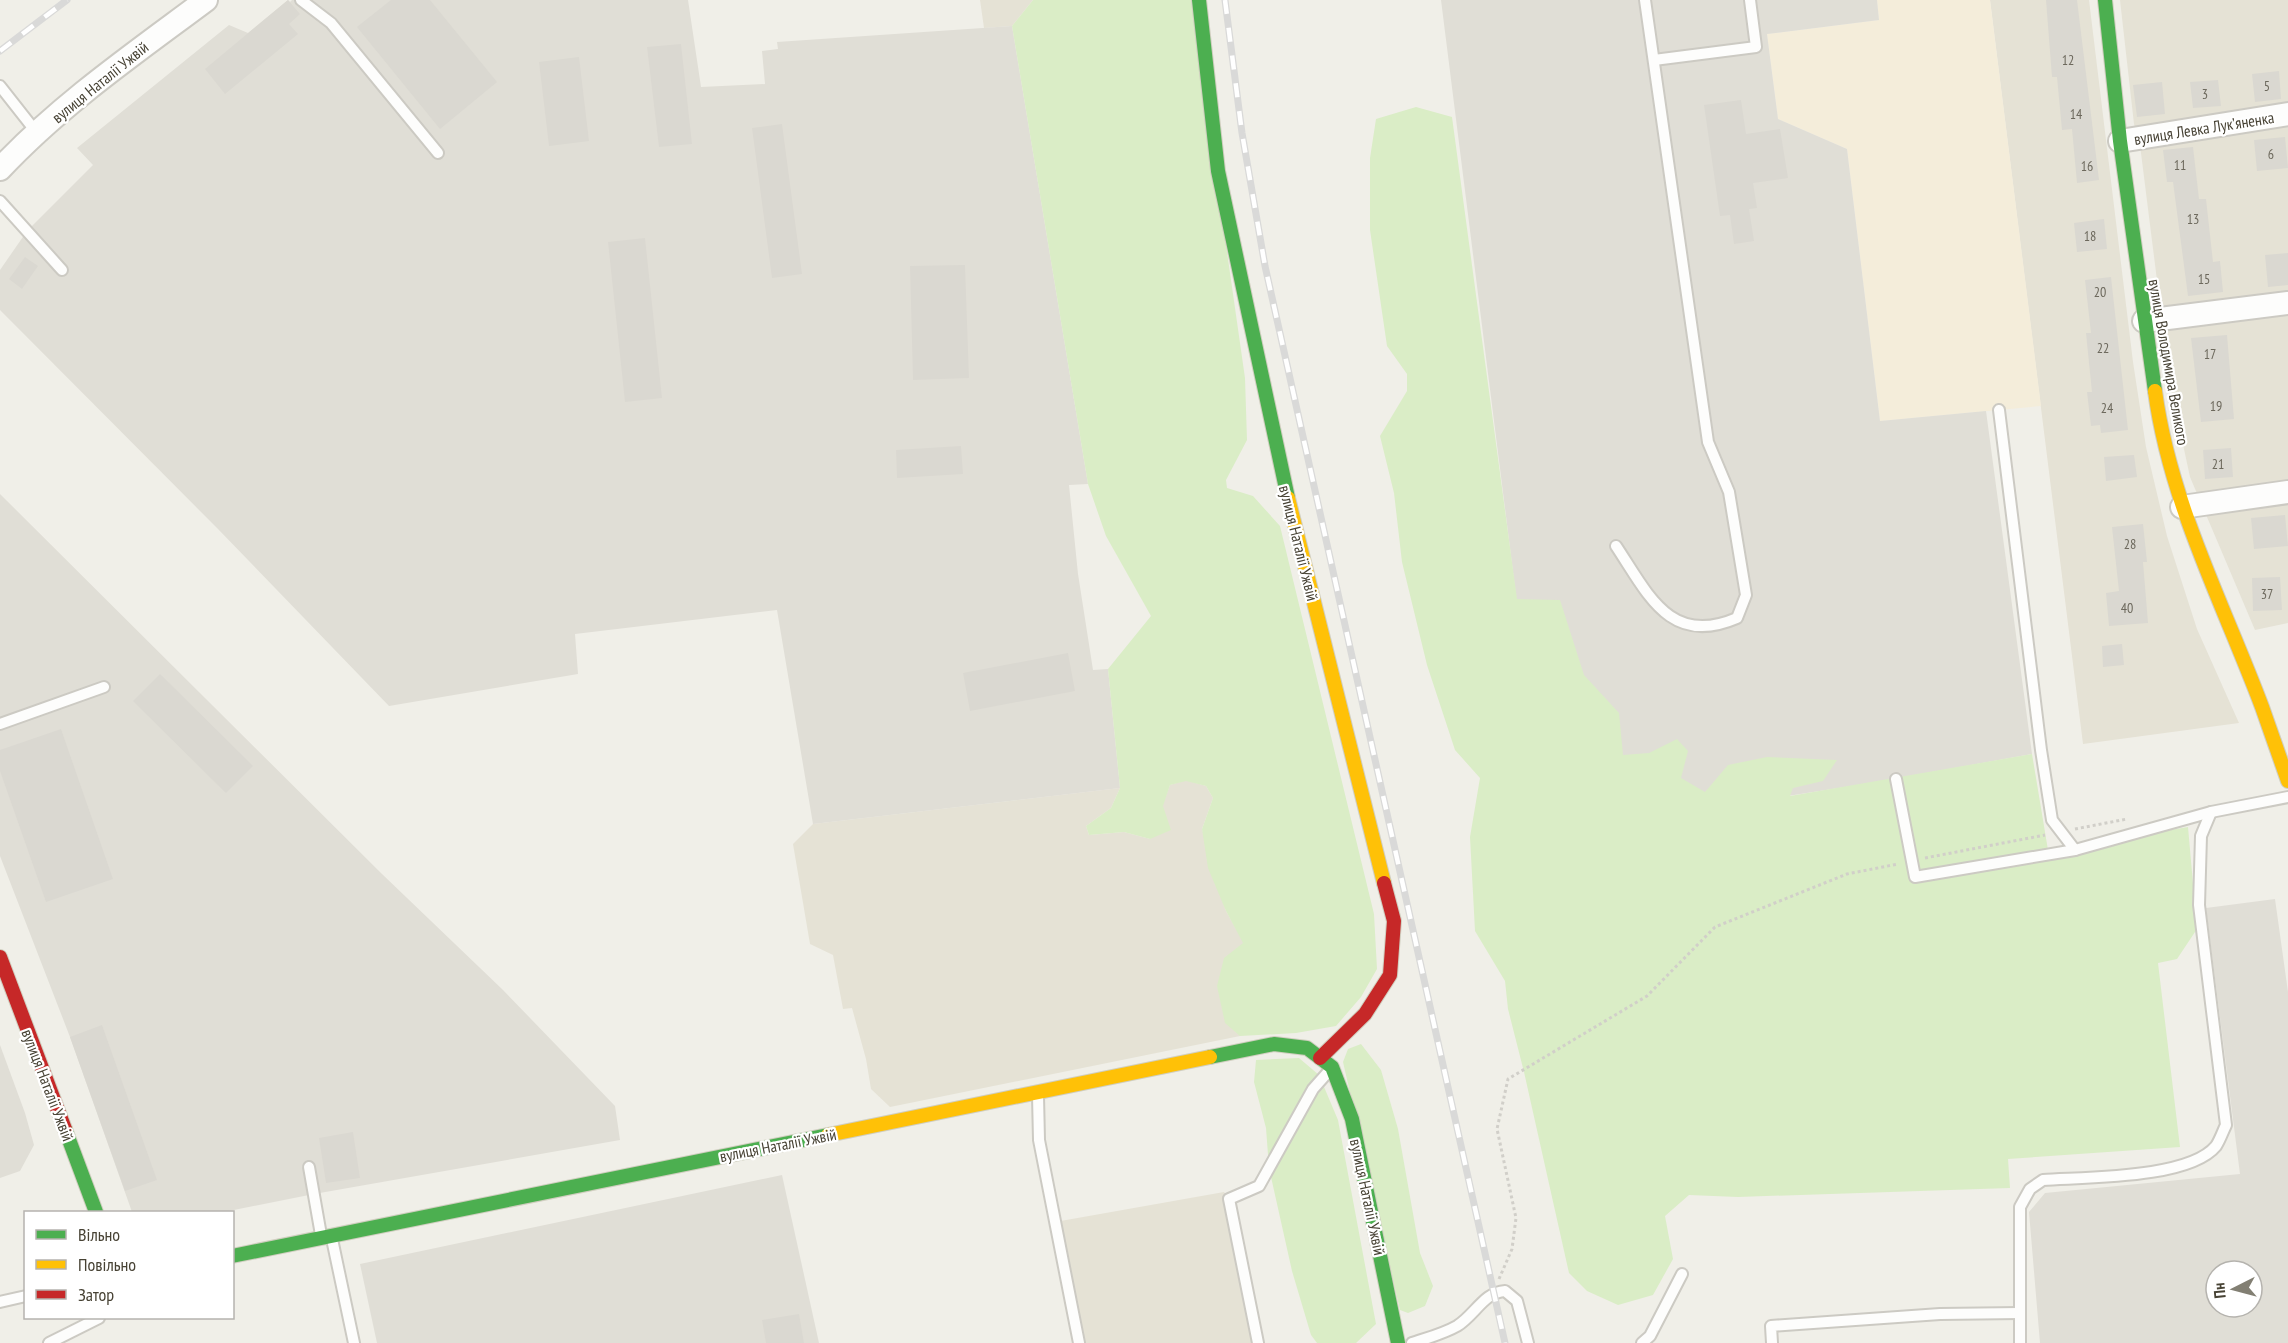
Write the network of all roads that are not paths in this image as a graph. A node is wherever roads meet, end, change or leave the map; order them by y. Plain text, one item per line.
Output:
1 (206, 0) edge
2 (301, 0) edge
3 (1199, 0) edge
4 (1646, 0) edge
5 (1750, 0) edge
6 (2105, 0) edge
7 (1654, 60) junction
8 (0, 86) edge
9 (2288, 114) edge
10 (37, 133) junction
11 (2120, 141) junction
12 (438, 153) dead end
13 (0, 169) edge
14 (0, 201) edge
15 (62, 270) dead end
16 (2288, 303) edge
17 (2144, 321) junction
18 (1999, 410) dead end
19 (2288, 492) edge
20 (2182, 507) junction
21 (1616, 546) dead end
22 (104, 687) dead end
23 (0, 724) edge
24 (1896, 779) dead end
25 (2288, 781) edge
26 (2288, 797) edge
27 (2211, 812) junction
28 (2075, 850) junction
29 (0, 957) edge
30 (1320, 1058) junction
31 (1332, 1067) junction
32 (1038, 1092) junction
33 (309, 1167) dead end
34 (96, 1211) edge
35 (327, 1237) junction
36 (234, 1256) edge
37 (1682, 1274) dead end
38 (24, 1296) edge
39 (0, 1302) edge
40 (2020, 1313) junction
41 (95, 1319) edge
42 (49, 1343) edge
43 (354, 1343) edge
44 (1079, 1343) edge
45 (1258, 1343) edge
46 (1398, 1343) edge
47 (1412, 1343) edge
48 (1528, 1343) edge
49 (1642, 1343) edge
50 (1772, 1343) edge
51 (2020, 1343) edge

1 - 10 street, вулиця Наталії Ужвій
2 - 12 lane
3 - 30 street, вулиця Наталії Ужвій
4 - 7 lane
5 - 7 lane
6 - 11 street, вулиця Володимира Великого
7 - 21 lane
8 - 10 lane
9 - 11 street, вулиця Левка Лукʼяненка
10 - 13 street, вулиця Наталії Ужвій
11 - 17 street, вулиця Володимира Великого
14 - 15 lane
16 - 17 street
17 - 20 street, вулиця Володимира Великого
18 - 28 lane
19 - 20 street
20 - 25 street, вулиця Володимира Великого
22 - 23 lane
24 - 28 lane
26 - 27 lane
27 - 28 lane
27 - 40 lane
29 - 34 street, вулиця Наталії Ужвій
30 - 31 street, вулиця Наталії Ужвій
30 - 32 street, вулиця Наталії Ужвій
31 - 45 lane
31 - 46 street, вулиця Наталії Ужвій
32 - 35 street, вулиця Наталії Ужвій
32 - 44 lane
33 - 35 lane
35 - 36 street, вулиця Наталії Ужвій
35 - 43 lane
37 - 49 lane
38 - 39 lane
40 - 50 lane
40 - 51 lane
41 - 42 lane
47 - 48 lane

